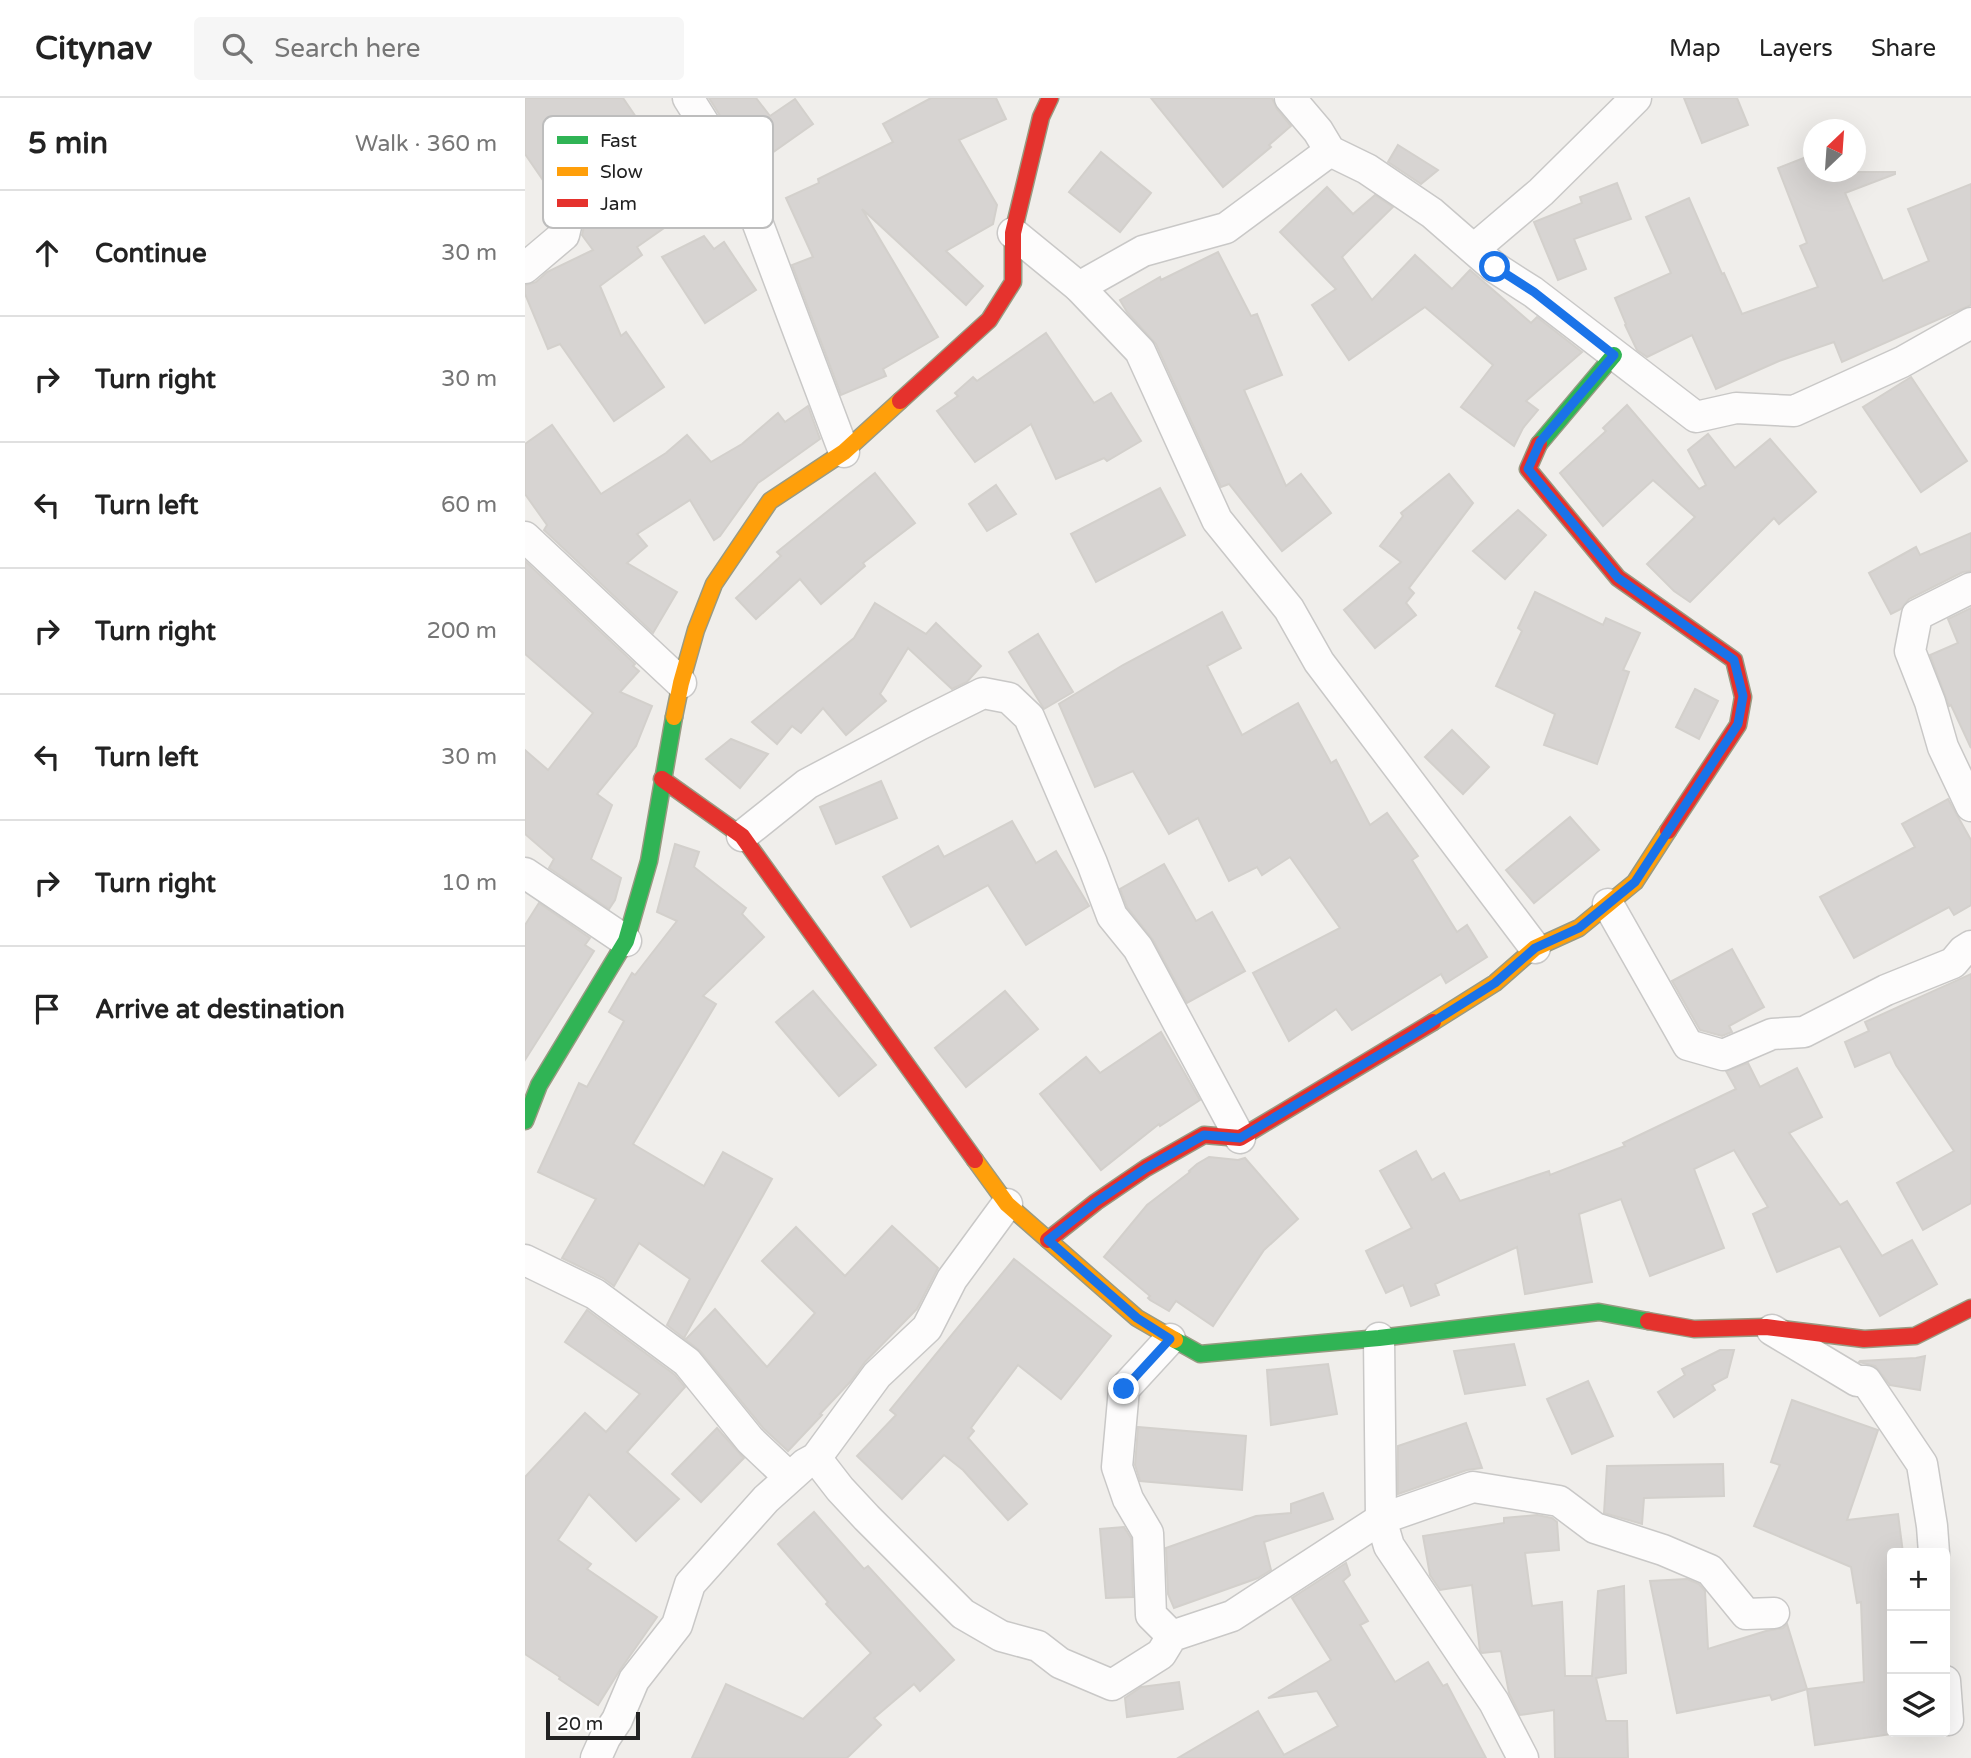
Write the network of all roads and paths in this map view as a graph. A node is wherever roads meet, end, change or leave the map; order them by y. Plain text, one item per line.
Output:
1 (688, 98) edge
2 (1290, 98) edge
3 (1636, 98) edge
4 (1041, 104) edge
5 (699, 116) edge
6 (1330, 151) junction
7 (566, 228) edge
8 (759, 228) edge
9 (1013, 233) junction
10 (1474, 249) junction
11 (525, 268) edge
12 (1079, 287) junction
13 (1971, 323) edge
14 (1614, 355) junction
15 (843, 452) junction
16 (525, 538) edge
17 (1971, 588) edge
18 (681, 682) junction
19 (662, 779) junction
20 (1971, 806) edge
21 (742, 836) junction
22 (525, 873) edge
23 (1608, 904) junction
24 (626, 942) junction
25 (1971, 946) edge
26 (1535, 948) junction
27 (532, 1079) edge
28 (525, 1121) edge
29 (1240, 1138) junction
30 (1007, 1204) junction
31 (1048, 1240) junction
32 (525, 1260) edge
33 (1971, 1308) edge
34 (1766, 1326) junction
35 (1379, 1338) junction
36 (1170, 1339) junction
37 (816, 1458) junction
38 (789, 1477) junction
39 (1381, 1519) junction
40 (1934, 1548) edge
41 (1774, 1613) dead end
42 (1171, 1636) junction
43 (596, 1758) edge
44 (1523, 1758) edge

1 - 5 street
2 - 6 street
3 - 10 street
4 - 9 street
6 - 10 street
6 - 12 street
7 - 11 street
8 - 15 street
9 - 12 street
9 - 15 street
10 - 14 street
12 - 26 street
13 - 14 street
14 - 23 street
15 - 18 street
16 - 18 street
17 - 20 street
18 - 19 street
19 - 21 street
19 - 24 street
21 - 29 street
21 - 30 street
22 - 24 street
23 - 25 street
23 - 26 street
24 - 27 street
26 - 29 street
27 - 28 street
29 - 31 street
30 - 31 street
30 - 37 street
31 - 36 street
32 - 38 street
33 - 34 street
34 - 35 street
34 - 40 street
35 - 36 street
35 - 39 street
36 - 42 street
37 - 38 street
37 - 42 street
38 - 43 street
39 - 41 street
39 - 42 street
39 - 44 street

